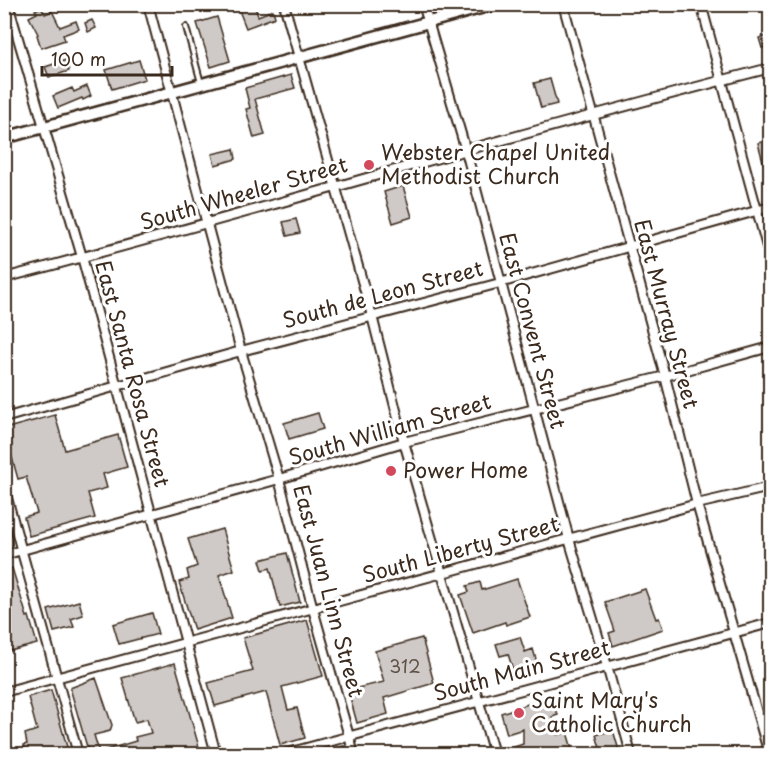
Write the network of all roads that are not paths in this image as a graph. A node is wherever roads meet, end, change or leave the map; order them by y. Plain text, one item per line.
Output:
1 (8, 4) edge
2 (148, 4) edge
3 (284, 4) edge
4 (423, 4) edge
5 (495, 4) edge
6 (563, 4) edge
7 (701, 4) edge
8 (429, 23) junction
9 (186, 27) dead end
10 (298, 58) junction
11 (771, 68) edge
12 (722, 80) junction
13 (202, 84) junction
14 (172, 92) junction
15 (594, 116) junction
16 (44, 127) junction
17 (4, 138) edge
18 (466, 151) junction
19 (335, 188) junction
20 (771, 207) edge
21 (758, 211) junction
22 (208, 224) junction
23 (629, 247) junction
24 (82, 257) junction
25 (771, 258) edge
26 (4, 278) edge
27 (500, 283) junction
28 (372, 316) junction
29 (771, 347) edge
30 (241, 351) junction
31 (665, 376) junction
32 (117, 387) junction
33 (535, 409) junction
34 (4, 418) edge
35 (404, 442) junction
36 (279, 479) junction
37 (4, 487) edge
38 (771, 487) edge
39 (697, 504) junction
40 (151, 514) junction
41 (569, 539) junction
42 (21, 551) junction
43 (4, 555) edge
44 (443, 574) junction
45 (313, 609) junction
46 (771, 623) edge
47 (734, 633) junction
48 (185, 642) junction
49 (607, 666) junction
50 (58, 679) junction
51 (4, 692) edge
52 (478, 702) junction
53 (349, 736) junction
54 (78, 754) edge
55 (216, 754) edge
56 (284, 754) edge
57 (354, 754) edge
58 (494, 754) edge
59 (631, 754) edge
60 (769, 754) edge

1 - 16 street, East Santa Rosa Street
2 - 14 street, East Juan Linn Street
3 - 10 street
4 - 8 street, East Convent Street
5 - 8 street
6 - 15 street, East Murray Street
7 - 12 street
8 - 10 street
8 - 18 street, East Convent Street
9 - 13 lane
10 - 13 street
10 - 19 street
11 - 12 street, South Wheeler Street
12 - 15 street, South Wheeler Street
12 - 21 street
13 - 14 street
14 - 16 street
14 - 22 street, East Juan Linn Street
15 - 18 street, South Wheeler Street
15 - 23 street, East Murray Street
16 - 17 street
16 - 24 street, East Santa Rosa Street
18 - 19 street, South Wheeler Street
18 - 27 street, East Convent Street
19 - 22 street, South Wheeler Street
19 - 28 street
20 - 21 street, South de Leon Street
21 - 23 street, South de Leon Street
21 - 25 street
22 - 24 street, South Wheeler Street
22 - 30 street, East Juan Linn Street
23 - 27 street, South de Leon Street
23 - 31 street, East Murray Street
24 - 26 street, South Wheeler Street
24 - 32 street, East Santa Rosa Street
27 - 28 street, South de Leon Street
27 - 33 street, East Convent Street
28 - 30 street, South de Leon Street
28 - 35 street
29 - 31 street, South William Street
30 - 32 street, South de Leon Street
30 - 36 street, East Juan Linn Street
31 - 33 street, South William Street
31 - 39 street, East Murray Street
32 - 34 street, South de Leon Street
32 - 40 street, East Santa Rosa Street
33 - 35 street, South William Street
33 - 41 street, East Convent Street
35 - 36 street, South William Street
35 - 44 street
36 - 40 street, South William Street
36 - 45 street, East Juan Linn Street
37 - 42 street
38 - 39 street, South Liberty Street
39 - 41 street, South Liberty Street
39 - 47 street, East Murray Street
40 - 42 street, South William Street
40 - 48 street, East Santa Rosa Street
41 - 44 street, South Liberty Street
41 - 49 street, East Convent Street
42 - 43 street, South William Street
42 - 50 street
44 - 45 street, South Liberty Street
44 - 52 street
45 - 48 street, South Liberty Street
45 - 53 street, East Juan Linn Street
46 - 47 street, South Main Street
47 - 49 street, South Main Street
47 - 60 street, East Murray Street
48 - 50 street, South Liberty Street
48 - 55 street, East Santa Rosa Street
49 - 52 street, South Main Street
49 - 59 street, East Convent Street
50 - 51 street, South Liberty Street
50 - 54 street
52 - 53 street, South Main Street
52 - 58 street
53 - 56 street, South Main Street
53 - 57 street, East Juan Linn Street

